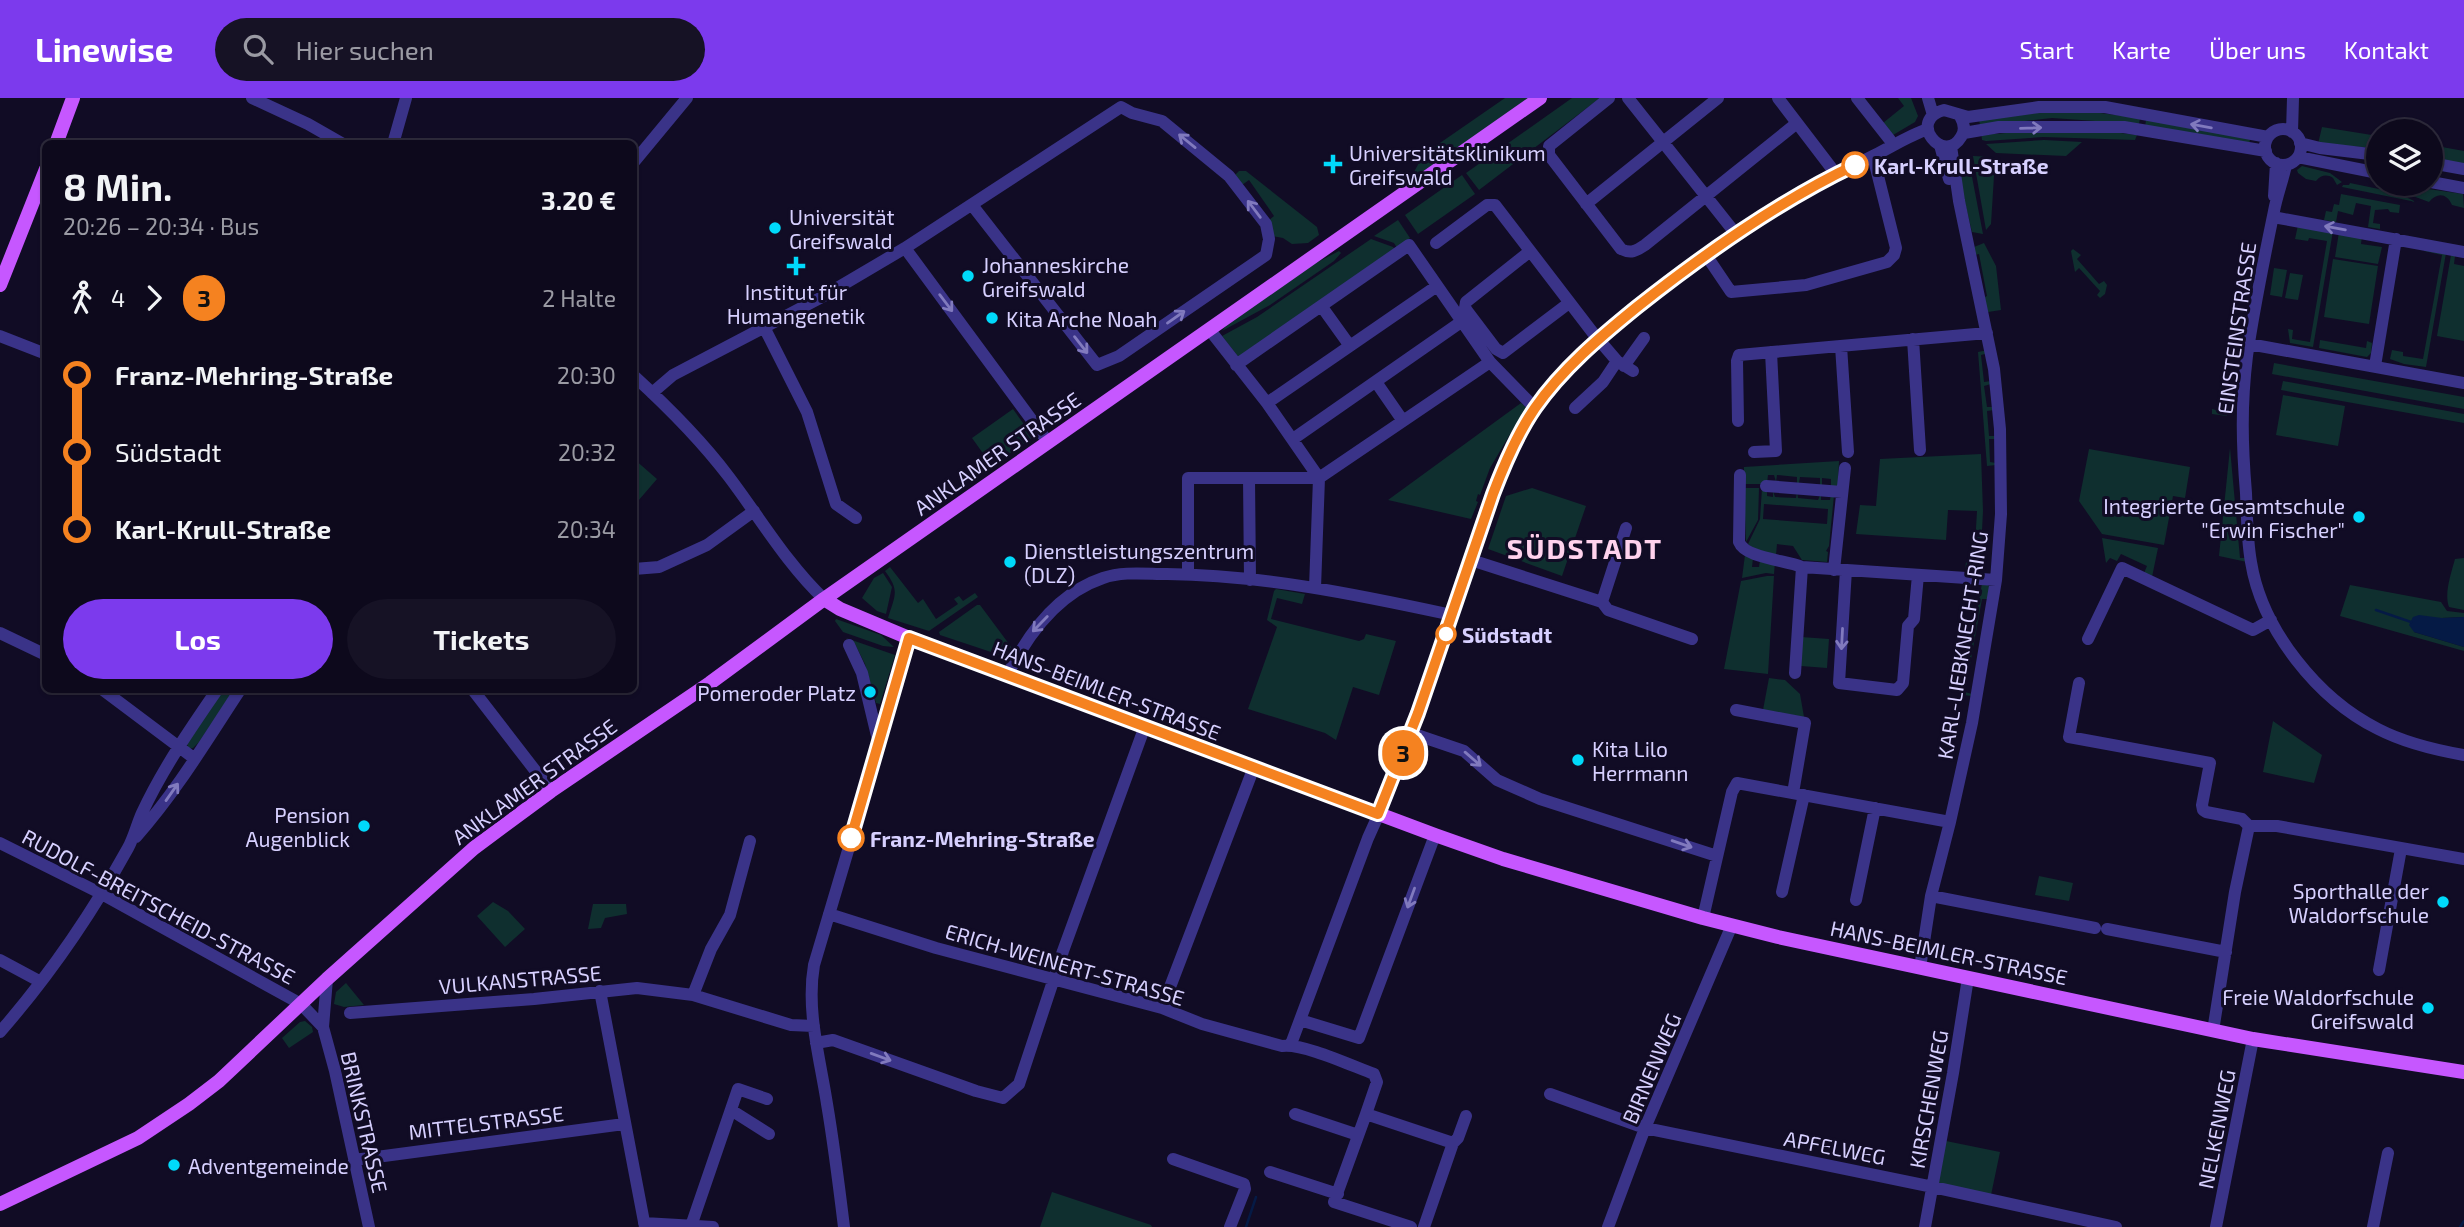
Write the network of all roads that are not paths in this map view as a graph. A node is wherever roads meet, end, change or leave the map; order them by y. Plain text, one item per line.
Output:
1 (74, 98) edge
2 (252, 98) edge
3 (406, 98) edge
4 (687, 98) edge
5 (1540, 98) edge
6 (1609, 98) edge
7 (1628, 98) edge
8 (1718, 98) edge
9 (1778, 98) edge
10 (1857, 98) edge
11 (1928, 98) edge
12 (2292, 98) edge
13 (1939, 108) edge
14 (1960, 116) junction
15 (1797, 123) junction
16 (2287, 131) junction
17 (1964, 133) junction
18 (2269, 137) junction
19 (1937, 139) junction
20 (58, 140) edge
21 (336, 140) edge
22 (394, 140) edge
23 (1663, 143) junction
24 (1892, 143) junction
25 (2300, 143) junction
26 (2266, 152) junction
27 (2366, 154) edge
28 (1873, 156) junction
29 (2298, 157) junction
30 (637, 158) edge
31 (2281, 164) junction
32 (2443, 165) edge
33 (2464, 169) edge
34 (2366, 171) edge
35 (1836, 174) junction
36 (42, 179) edge
37 (2443, 184) edge
38 (2464, 188) edge
39 (1704, 197) junction
40 (1586, 204) junction
41 (972, 205) junction
42 (2274, 212) junction
43 (1737, 234) junction
44 (2396, 239) junction
45 (1436, 243) dead end
46 (905, 248) junction
47 (1529, 252) junction
48 (2464, 252) edge
49 (1706, 255) junction
50 (0, 285) edge
51 (1437, 286) junction
52 (1569, 303) junction
53 (1322, 307) junction
54 (1461, 322) junction
55 (764, 327) junction
56 (1209, 329) junction
57 (1987, 333) junction
58 (0, 336) edge
59 (1598, 338) junction
60 (1644, 338) dead end
61 (1913, 339) junction
62 (2249, 344) junction
63 (1350, 346) junction
64 (1841, 346) junction
65 (42, 352) edge
66 (1771, 352) junction
67 (1490, 362) junction
68 (1236, 365) junction
69 (1625, 366) junction
70 (2375, 366) junction
71 (637, 379) edge
72 (1376, 382) junction
73 (2464, 383) edge
74 (652, 393) junction
75 (1266, 403) junction
76 (1535, 408) junction
77 (1574, 408) dead end
78 (1403, 421) junction
79 (1738, 421) dead end
80 (1293, 439) junction
81 (1048, 442) junction
82 (1920, 450) dead end
83 (1754, 452) dead end
84 (1848, 452) dead end
85 (1845, 468) dead end
86 (1740, 475) dead end
87 (1249, 478) junction
88 (1319, 478) junction
89 (1766, 486) dead end
90 (1842, 492) junction
91 (754, 511) junction
92 (856, 518) dead end
93 (1626, 528) dead end
94 (1471, 560) junction
95 (1802, 567) junction
96 (637, 569) edge
97 (1840, 570) junction
98 (1188, 574) junction
99 (1918, 575) junction
100 (1250, 580) junction
101 (1996, 580) junction
102 (1315, 588) junction
103 (824, 599) junction
104 (1602, 602) junction
105 (1452, 615) junction
106 (2271, 620) junction
107 (0, 633) edge
108 (909, 638) junction
109 (1692, 639) dead end
110 (2088, 639) dead end
111 (849, 645) dead end
112 (42, 652) edge
113 (1008, 674) junction
114 (1795, 674) dead end
115 (2079, 683) dead end
116 (107, 693) edge
117 (214, 693) edge
118 (238, 693) edge
119 (475, 693) edge
120 (1736, 710) dead end
121 (1144, 726) junction
122 (1411, 733) junction
123 (879, 744) junction
124 (179, 747) junction
125 (2464, 755) edge
126 (195, 759) junction
127 (1254, 767) junction
128 (551, 791) junction
129 (1798, 794) junction
130 (1875, 808) junction
131 (1378, 814) junction
132 (1950, 822) junction
133 (2249, 826) junction
134 (1435, 835) junction
135 (750, 841) dead end
136 (0, 843) edge
137 (129, 845) junction
138 (2401, 849) junction
139 (1717, 856) junction
140 (2464, 859) edge
141 (1782, 892) dead end
142 (100, 893) junction
143 (1931, 896) junction
144 (1856, 900) dead end
145 (829, 914) junction
146 (1703, 918) junction
147 (1732, 925) junction
148 (2226, 952) junction
149 (0, 960) edge
150 (1920, 968) junction
151 (2379, 970) dead end
152 (1968, 978) junction
153 (327, 979) junction
154 (1053, 979) junction
155 (41, 982) junction
156 (600, 991) junction
157 (693, 995) junction
158 (301, 1004) junction
159 (1162, 1008) junction
160 (349, 1013) dead end
161 (1300, 1020) junction
162 (814, 1026) junction
163 (323, 1027) junction
164 (2213, 1031) junction
165 (0, 1032) edge
166 (2253, 1039) junction
167 (816, 1043) junction
168 (1291, 1044) junction
169 (2464, 1072) edge
170 (1550, 1094) dead end
171 (767, 1099) dead end
172 (731, 1110) junction
173 (1295, 1114) dead end
174 (1366, 1114) junction
175 (1466, 1115) dead end
176 (624, 1124) junction
177 (1645, 1128) junction
178 (769, 1134) dead end
179 (1358, 1135) junction
180 (1453, 1143) junction
181 (2388, 1153) dead end
182 (1173, 1159) dead end
183 (354, 1160) junction
184 (1270, 1172) dead end
185 (1933, 1187) junction
186 (1338, 1194) junction
187 (0, 1204) edge
188 (644, 1225) edge
189 (691, 1226) edge
190 (369, 1227) edge
191 (713, 1227) edge
192 (844, 1227) edge
193 (1230, 1227) edge
194 (1411, 1227) edge
195 (1424, 1227) edge
196 (1608, 1227) edge
197 (1925, 1227) edge
198 (2116, 1227) edge
199 (2216, 1227) edge
200 (2373, 1227) edge

1 - 20 main road
2 - 21 street
3 - 22 street
4 - 30 street
5 - 56 main road, ANKLAMER STRASSE
6 - 40 street
7 - 23 street
8 - 23 street
9 - 15 street
10 - 24 street
11 - 13 street
12 - 16 street
13 - 14 street
13 - 19 street
14 - 17 street
18 -> 14 street
15 - 35 street
15 - 39 street
16 - 18 street
16 - 25 street
17 - 19 street
17 -> 26 street
18 - 26 street
19 - 24 street
19 - 57 street, KARL-LIEBKNECHT-RING
23 - 39 street
23 - 40 street
24 - 28 street
25 - 27 street
25 - 29 street
26 - 31 street
28 - 35 street
28 - 49 street
29 - 31 street
29 - 34 street
31 - 42 street, EINSTEINSTRASSE
32 - 33 street
35 - 43 street
36 - 50 main road
37 - 38 street
39 - 40 street
39 - 43 street
41 -> 41 street
41 - 46 street
44 -> 42 street
42 - 62 street, EINSTEINSTRASSE
43 - 49 street
44 - 48 street
44 - 70 street
45 - 47 street
46 - 55 street
46 -> 81 street
47 - 52 street
47 - 52 street
49 - 59 street
51 - 53 street
51 - 54 street
51 - 63 street
52 - 59 street
53 - 63 street
53 - 68 street
54 - 67 street
54 - 72 street
55 - 74 street
55 - 92 street
56 - 68 street
56 - 81 main road, ANKLAMER STRASSE
57 - 61 street
57 - 101 street, KARL-LIEBKNECHT-RING
58 - 65 street
59 - 69 street
59 - 76 street
60 - 69 street
61 - 64 street
61 - 82 street
62 - 70 street
62 - 106 street, EINSTEINSTRASSE
63 - 75 street
64 - 66 street
64 - 84 street
66 - 79 street
66 - 83 street
67 - 76 street
67 - 78 street
68 - 75 street
69 - 77 street
70 - 73 street
71 - 74 street
72 - 78 street
72 - 80 street
74 - 91 street
75 - 80 street
76 - 94 street
78 - 88 street
80 - 88 street
81 - 103 main road, ANKLAMER STRASSE
85 - 90 street
86 - 95 street
87 - 88 street
87 - 98 street
87 - 100 street
88 - 102 street
89 - 90 street
90 - 97 street
91 - 96 street
91 - 103 street
93 - 104 street
94 - 104 street
94 - 105 street
95 - 97 street
95 - 114 street
97 - 99 street
97 -> 99 street
98 - 100 street
98 -> 113 street
99 - 101 street
100 - 102 street
101 - 132 street, KARL-LIEBKNECHT-RING
102 - 105 street
103 - 108 main road, HANS-BEIMLER-STRASSE
103 - 128 main road, ANKLAMER STRASSE
104 - 109 street
105 - 122 street
106 - 110 street
106 - 125 street, EINSTEINSTRASSE
107 - 112 street
108 - 113 main road, HANS-BEIMLER-STRASSE
108 - 123 street
111 - 123 street
113 - 121 main road, HANS-BEIMLER-STRASSE
115 - 133 street
116 - 124 street
117 - 124 street
118 - 126 street
119 - 128 street
120 - 129 street
121 - 127 main road, HANS-BEIMLER-STRASSE
121 - 154 street
122 - 131 street
122 -> 139 street
123 - 145 street
124 - 126 street
124 - 137 street
137 -> 126 street
127 - 131 main road, HANS-BEIMLER-STRASSE
127 - 159 street
128 - 153 main road, ANKLAMER STRASSE
129 - 130 street
129 - 139 street
129 - 141 street
130 - 132 street
130 - 144 street
131 - 134 main road, HANS-BEIMLER-STRASSE
131 - 161 street
132 - 143 street, KARL-LIEBKNECHT-RING
133 - 138 street
133 - 148 street
134 - 146 main road, HANS-BEIMLER-STRASSE
134 -> 161 street
135 - 157 street
136 - 142 street, RUDOLF-BREITSCHEID-STRASSE
137 - 142 street
138 - 140 street
138 - 151 street
139 - 146 street
142 - 155 street
142 - 158 street, RUDOLF-BREITSCHEID-STRASSE
143 - 148 street
143 - 150 street, KARL-LIEBKNECHT-RING
145 - 154 street, ERICH-WEINERT-STRASSE
145 - 162 street
146 - 147 main road, HANS-BEIMLER-STRASSE
147 - 150 main road, HANS-BEIMLER-STRASSE
147 - 177 street, BIRNENWEG
148 - 164 street
149 - 155 street
150 - 152 main road, HANS-BEIMLER-STRASSE
152 - 164 main road, HANS-BEIMLER-STRASSE
152 - 185 street, KIRSCHENWEG
153 - 158 main road, ANKLAMER STRASSE
153 - 163 street, BRINKSTRASSE
154 - 159 street, ERICH-WEINERT-STRASSE
167 -> 154 street
155 - 165 street
156 - 157 street, VULKANSTRASSE
156 - 160 street, VULKANSTRASSE
156 - 176 street
157 - 162 street, VULKANSTRASSE
158 - 163 street, BRINKSTRASSE
158 - 187 main road, ANKLAMER STRASSE
159 - 168 street, ERICH-WEINERT-STRASSE
161 - 168 street
162 - 167 street
163 - 183 street, BRINKSTRASSE
164 - 166 main road, HANS-BEIMLER-STRASSE
166 - 169 main road, HANS-BEIMLER-STRASSE
166 - 199 street, NELKENWEG
167 - 192 street
168 - 174 street, ERICH-WEINERT-STRASSE
170 - 177 street, APFELWEG
171 - 172 street
172 - 178 street
172 - 189 street
173 - 179 street
174 - 179 street
174 - 180 street
175 - 180 street
176 - 183 street, MITTELSTRASSE
176 - 188 street
177 - 185 street, APFELWEG
177 - 196 street, BIRNENWEG
179 - 186 street
180 - 195 street
181 - 200 street
182 - 193 street
183 - 190 street, BRINKSTRASSE
184 - 186 street
185 - 197 street, KIRSCHENWEG
185 - 198 street, APFELWEG
186 - 194 street
188 - 189 street
189 - 191 street

